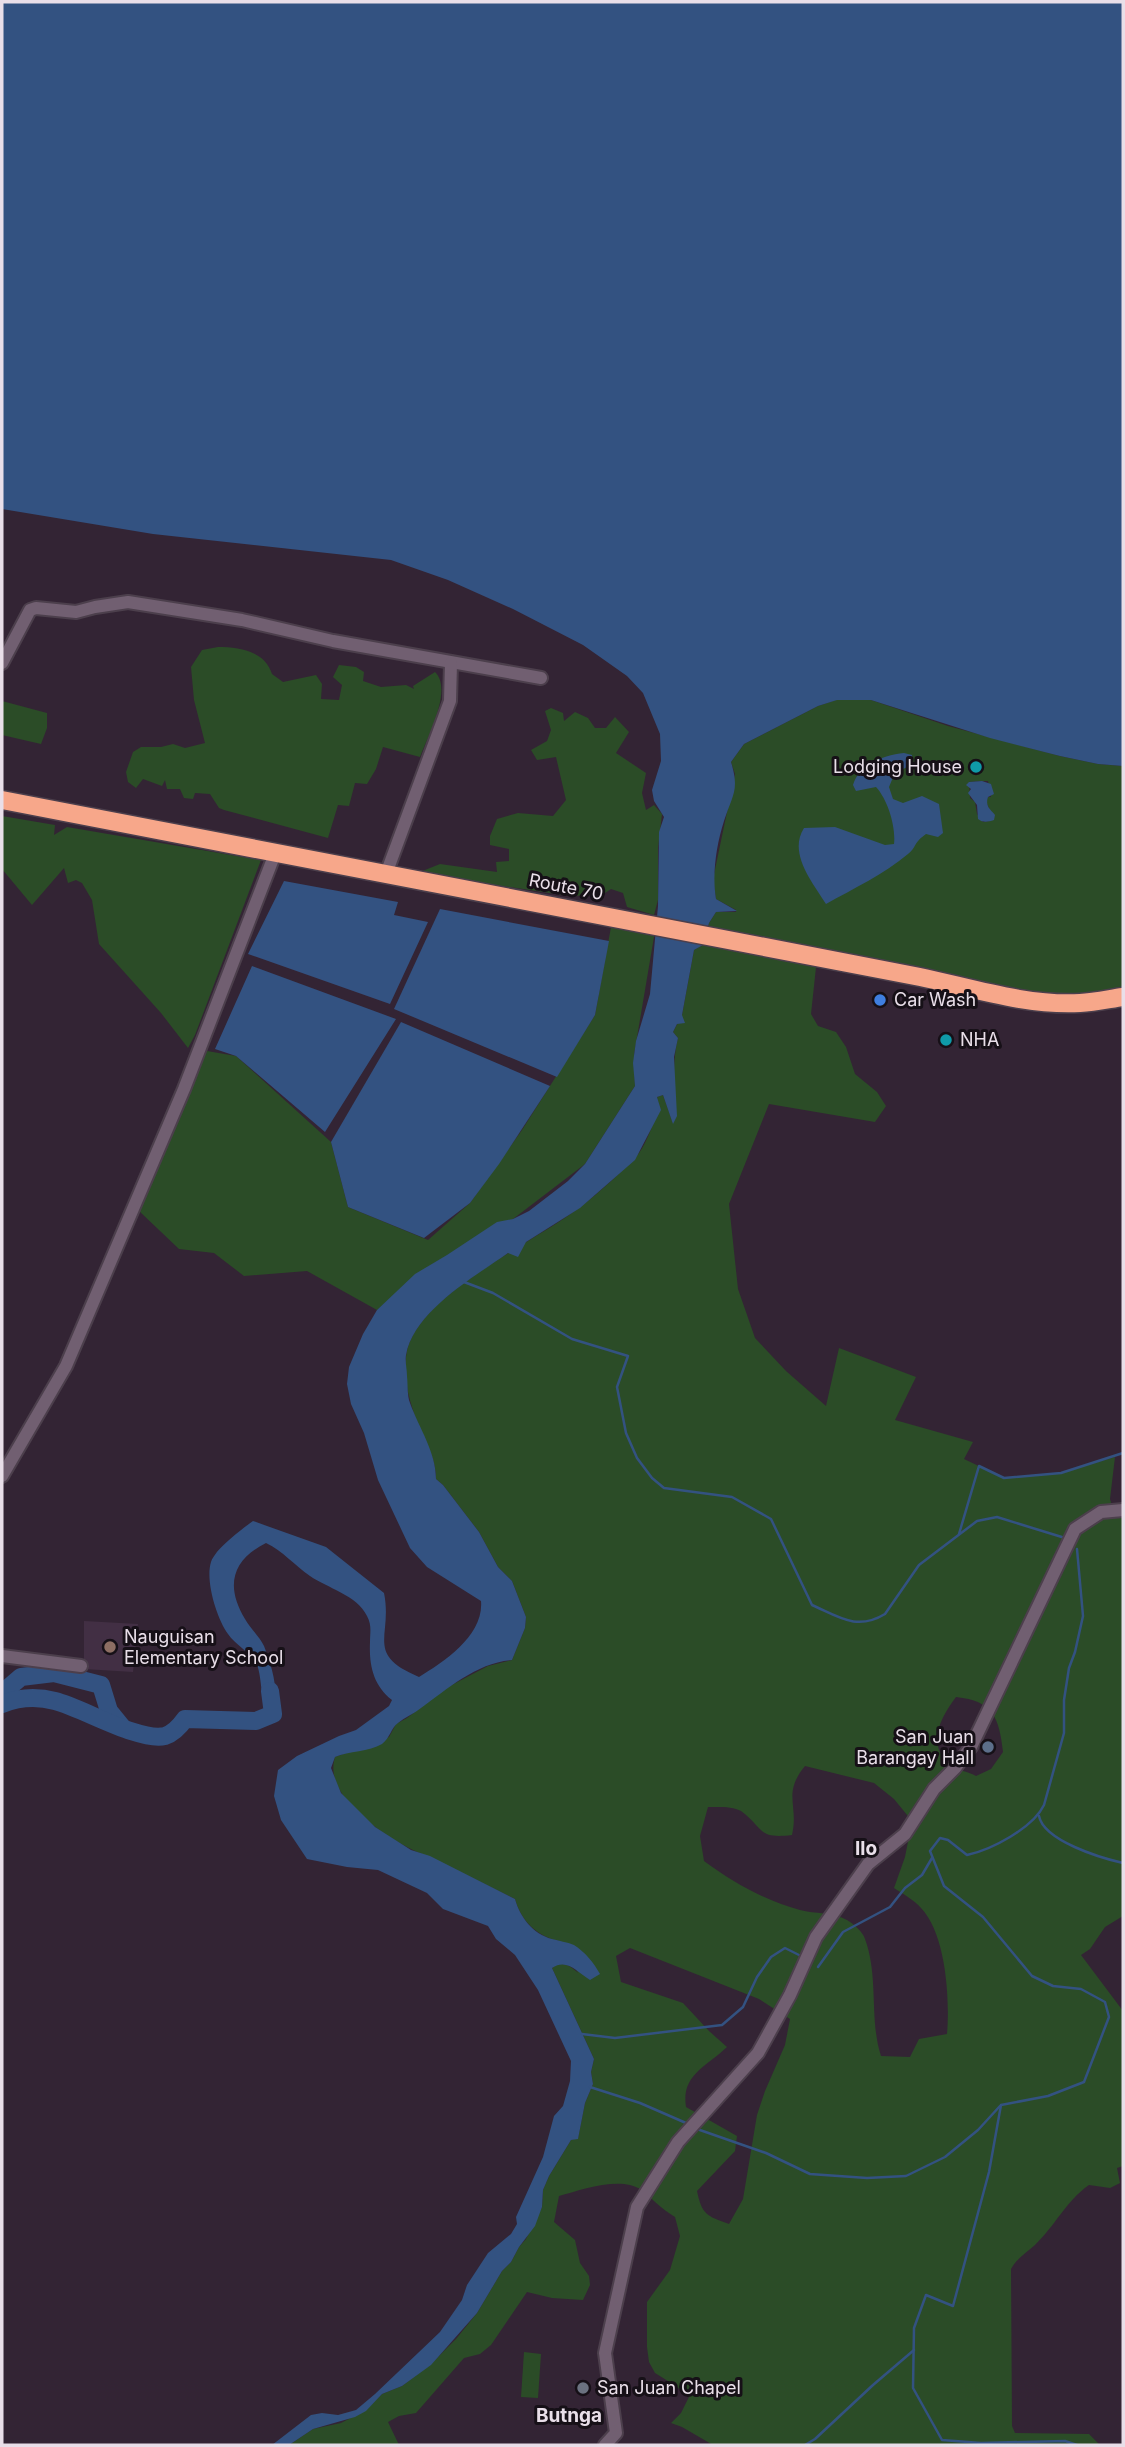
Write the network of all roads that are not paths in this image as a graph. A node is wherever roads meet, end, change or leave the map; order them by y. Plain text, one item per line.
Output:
1 (2, 663) edge
2 (451, 663) junction
3 (541, 678) dead end
4 (2, 800) edge
5 (276, 851) junction
6 (386, 874) junction
7 (1123, 997) edge
8 (2, 1476) edge
9 (1123, 1510) edge
10 (2, 1656) edge
11 (81, 1666) dead end
12 (605, 2445) edge

1 - 2 street
2 - 3 street
2 - 6 street
4 - 5 highway, Route 70
5 - 6 highway, Route 70
5 - 8 street
6 - 7 highway, Route 70
9 - 12 street
10 - 11 street

